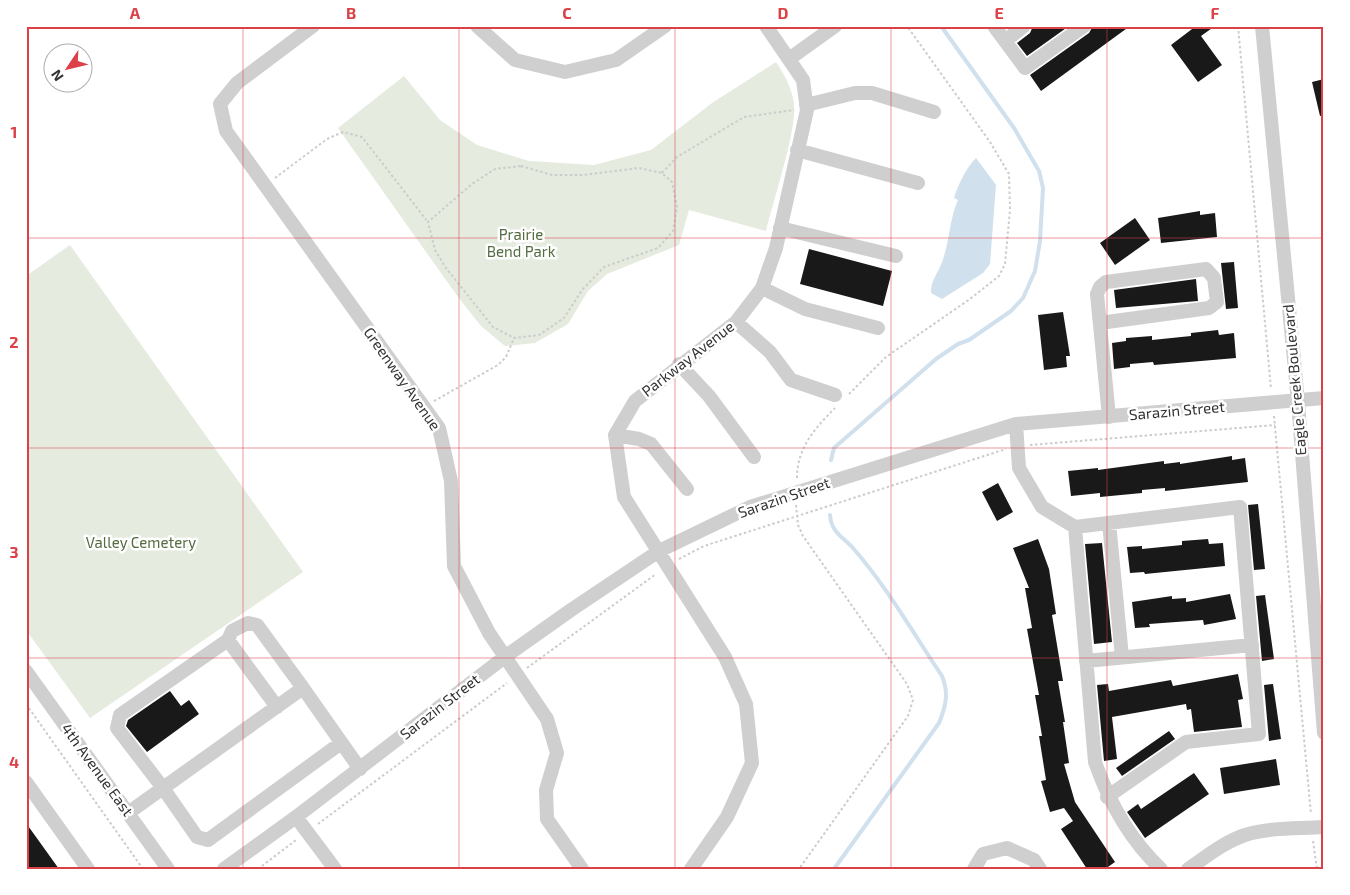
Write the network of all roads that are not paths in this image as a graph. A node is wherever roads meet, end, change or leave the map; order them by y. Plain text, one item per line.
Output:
1 (313, 26) edge
2 (477, 26) edge
3 (665, 26) edge
4 (766, 26) edge
5 (835, 26) edge
6 (994, 26) edge
7 (1024, 26) edge
8 (1084, 26) edge
9 (1262, 26) edge
10 (1005, 41) junction
11 (789, 59) junction
12 (806, 107) junction
13 (934, 112) dead end
14 (797, 150) junction
15 (918, 183) dead end
16 (780, 228) junction
17 (896, 256) dead end
18 (762, 288) junction
19 (736, 322) junction
20 (1100, 323) junction
21 (878, 328) dead end
22 (679, 364) junction
23 (1324, 398) edge
24 (839, 399) road end
25 (1298, 402) junction
26 (1109, 417) junction
27 (1016, 424) junction
28 (615, 435) junction
29 (754, 457) dead end
30 (687, 489) dead end
31 (1109, 523) junction
32 (1075, 527) junction
33 (659, 551) junction
34 (228, 640) junction
35 (1252, 645) junction
36 (506, 656) junction
37 (1122, 657) junction
38 (1086, 661) junction
39 (26, 671) edge
40 (303, 688) junction
41 (277, 707) junction
42 (1324, 733) edge
43 (341, 743) junction
44 (360, 768) junction
45 (26, 782) edge
46 (163, 788) junction
47 (1107, 797) junction
48 (128, 813) junction
49 (296, 818) junction
50 (1318, 827) edge
51 (88, 869) edge
52 (168, 869) edge
53 (224, 869) edge
54 (335, 869) edge
55 (582, 869) edge
56 (691, 869) edge
57 (974, 869) edge
58 (1040, 869) edge
59 (1161, 869) edge
60 (1188, 869) edge

1 - 36 street, Greenway Avenue
2 - 3 street
4 - 11 street, Parkway Avenue
5 - 11 street
6 - 10 street
7 - 10 street
8 - 10 street
9 - 25 street, Eagle Creek Boulevard
11 - 12 street, Parkway Avenue
12 - 13 street
12 - 14 street, Parkway Avenue
14 - 15 street
14 - 16 street, Parkway Avenue
16 - 17 street
16 - 18 street, Parkway Avenue
18 - 19 street, Parkway Avenue
18 - 21 street
19 - 22 street, Parkway Avenue
19 - 24 street
20 - 20 street
20 - 26 street
22 - 28 street, Parkway Avenue
22 - 29 street
23 - 25 street, Sarazin Street
25 - 26 street, Sarazin Street
25 - 42 street, Eagle Creek Boulevard
26 - 27 street, Sarazin Street
27 - 32 street
27 - 33 street, Sarazin Street
28 - 30 street
28 - 33 street
31 - 32 street
31 - 35 street
31 - 37 street
32 - 38 street
33 - 36 street, Sarazin Street
33 - 56 street
34 - 40 street
34 - 41 street
34 - 46 street
35 - 37 street
35 - 47 street
36 - 44 street, Sarazin Street
36 - 55 street, Greenway Avenue
37 - 38 street
38 - 47 street
39 - 48 street, 4th Avenue East
40 - 41 street
40 - 43 street
41 - 46 street
43 - 44 street
43 - 46 street
44 - 49 street, Sarazin Street
45 - 51 street
46 - 48 street
47 - 59 street
48 - 52 street, 4th Avenue East
49 - 53 street, Sarazin Street
49 - 54 street
50 - 60 street
57 - 58 street

